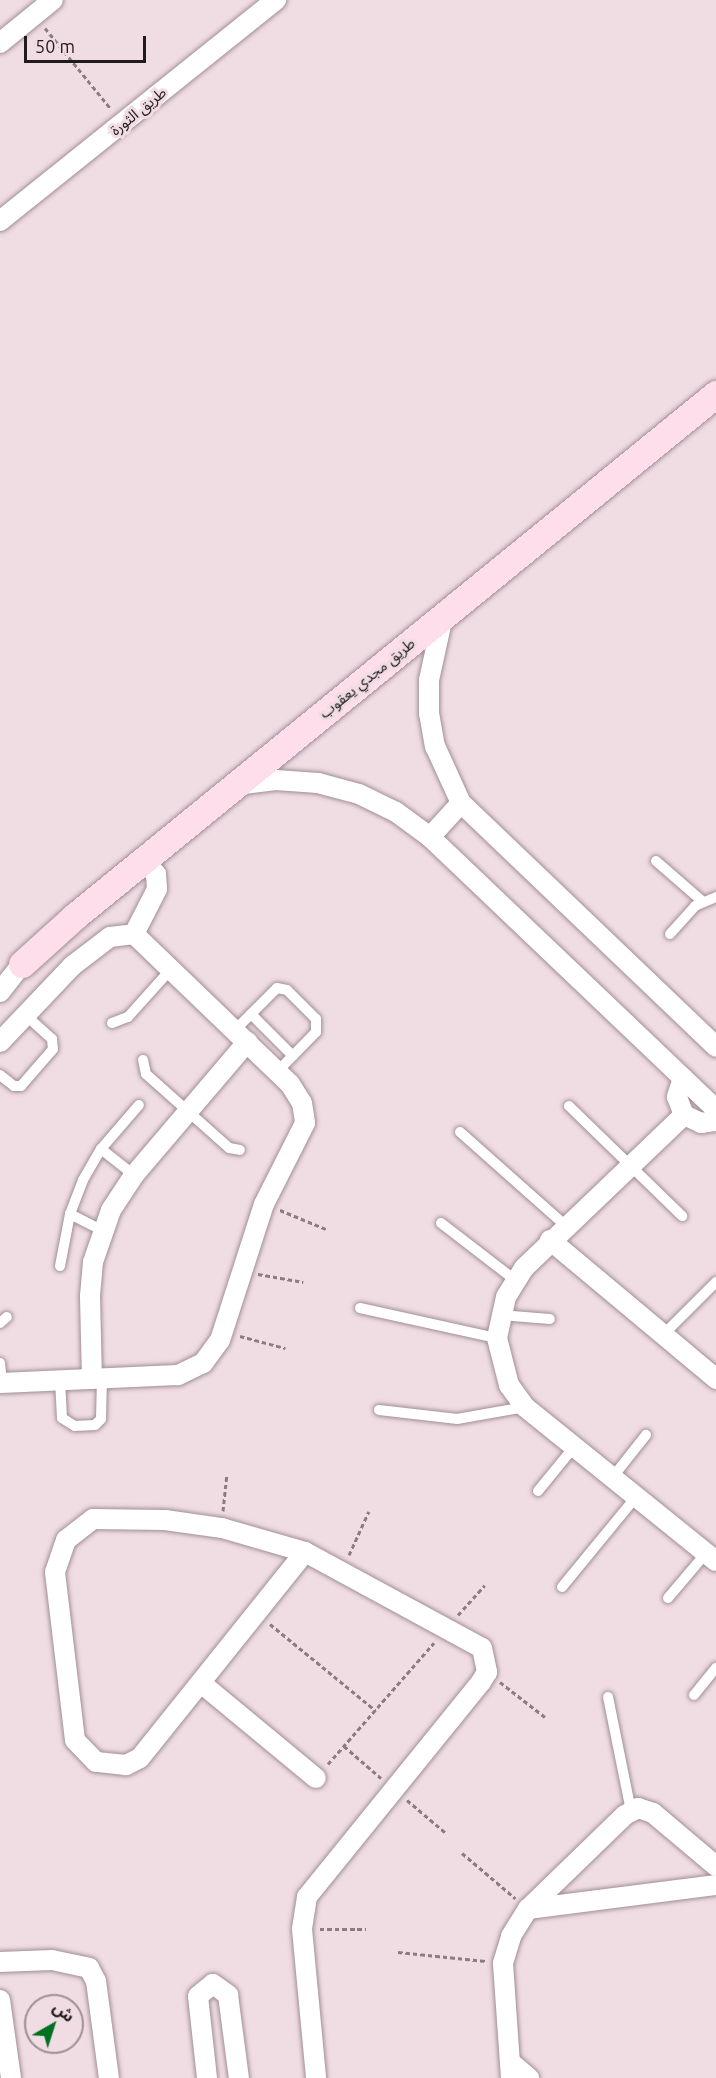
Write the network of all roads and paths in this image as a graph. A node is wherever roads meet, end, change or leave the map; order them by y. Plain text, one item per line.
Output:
1 (53, 0) edge
2 (276, 0) edge
3 (35, 15) junction
4 (0, 43) edge
5 (123, 124) junction
6 (0, 221) edge
7 (716, 394) edge
8 (443, 616) junction
9 (235, 785) junction
10 (461, 803) junction
11 (430, 837) junction
12 (143, 860) junction
13 (656, 861) dead end
14 (716, 897) edge
15 (702, 901) junction
16 (134, 934) junction
17 (670, 934) dead end
18 (11, 968) edge
19 (172, 968) junction
20 (0, 992) edge
21 (24, 1014) junction
22 (250, 1014) junction
23 (112, 1023) dead end
24 (241, 1036) junction
25 (0, 1041) edge
26 (715, 1045) edge
27 (293, 1056) junction
28 (143, 1060) dead end
29 (277, 1072) junction
30 (0, 1075) edge
31 (683, 1078) junction
32 (139, 1106) dead end
33 (569, 1106) dead end
34 (716, 1109) edge
35 (187, 1110) junction
36 (684, 1115) junction
37 (716, 1121) edge
38 (460, 1132) dead end
39 (101, 1149) junction
40 (240, 1150) dead end
41 (630, 1166) junction
42 (134, 1174) junction
43 (264, 1204) junction
44 (70, 1214) junction
45 (682, 1216) dead end
46 (441, 1223) dead end
47 (566, 1226) junction
48 (102, 1230) junction
49 (328, 1230) dead end
50 (550, 1240) junction
51 (60, 1266) dead end
52 (241, 1272) junction
53 (515, 1280) junction
54 (303, 1282) dead end
55 (716, 1282) edge
56 (360, 1308) dead end
57 (500, 1315) junction
58 (550, 1319) dead end
59 (223, 1331) junction
60 (663, 1335) junction
61 (497, 1338) junction
62 (285, 1348) dead end
63 (0, 1363) edge
64 (97, 1378) junction
65 (716, 1379) edge
66 (60, 1380) junction
67 (1, 1383) edge
68 (525, 1407) junction
69 (379, 1410) dead end
70 (646, 1435) dead end
71 (574, 1447) junction
72 (227, 1474) dead end
73 (612, 1478) junction
74 (538, 1491) dead end
75 (636, 1497) junction
76 (369, 1511) dead end
77 (222, 1528) junction
78 (305, 1552) junction
79 (711, 1557) edge
80 (341, 1572) junction
81 (485, 1585) dead end
82 (562, 1587) dead end
83 (668, 1598) dead end
84 (256, 1613) junction
85 (447, 1629) junction
86 (716, 1668) edge
87 (487, 1672) junction
88 (201, 1683) junction
89 (694, 1695) dead end
90 (608, 1696) dead end
91 (375, 1710) junction
92 (545, 1717) dead end
93 (316, 1778) joint
94 (631, 1811) junction
95 (462, 1853) dead end
96 (716, 1866) edge
97 (716, 1885) edge
98 (528, 1909) junction
99 (302, 1929) junction
100 (366, 1929) dead end
101 (398, 1952) dead end
102 (0, 1962) edge
103 (503, 1963) junction
104 (67, 1964) junction
105 (0, 1974) edge
106 (0, 2000) edge
107 (3, 2045) edge
108 (510, 2070) edge
109 (11, 2078) edge
110 (109, 2078) edge
111 (207, 2078) edge
112 (239, 2078) edge
113 (316, 2078) edge
114 (529, 2078) edge

1 - 3 street
2 - 5 street, طريق الثورة
3 - 4 street
3 - 5 path
5 - 6 street, طريق الثورة
7 - 8 street, طريق مجدي يعقوب
8 - 9 street, طريق مجدي يعقوب
8 - 10 street
9 - 11 street
9 - 12 street, طريق مجدي يعقوب
10 - 11 street
10 - 26 street
11 - 31 street
12 - 16 street
12 - 18 street, طريق مجدي يعقوب
13 - 15 lane
14 - 15 lane
15 - 17 lane
16 - 19 street
16 - 21 street
18 - 20 street, طريق مجدي يعقوب
19 - 23 lane
19 - 24 street
21 - 25 street
21 - 30 lane
22 - 24 lane
22 - 27 lane
22 - 27 lane
24 - 29 street
24 - 35 street
27 - 29 lane
28 - 35 lane
29 - 43 street
31 - 34 street
31 - 36 street
32 - 39 lane
33 - 41 lane
35 - 40 lane
35 - 42 street
36 - 37 street
36 - 41 street
38 - 47 lane
39 - 42 lane
39 - 44 lane
41 - 45 lane
41 - 47 street
42 - 48 street
43 - 49 path
43 - 52 street
44 - 48 lane
44 - 51 lane
46 - 53 lane
47 - 50 street
48 - 64 street
50 - 53 street
50 - 60 street
52 - 54 path
52 - 59 street
53 - 57 street
55 - 60 lane
56 - 61 lane
57 - 58 lane
57 - 61 street
59 - 62 path
59 - 64 street
60 - 65 street
61 - 68 street
63 - 67 lane
64 - 66 street
64 - 66 lane
66 - 67 street
68 - 69 lane
68 - 71 street
70 - 73 lane
71 - 73 street
71 - 74 lane
72 - 77 path
73 - 75 street
75 - 79 street
75 - 82 lane
76 - 80 path
77 - 78 street
77 - 88 street
78 - 80 street
78 - 84 street
79 - 83 lane
80 - 85 street
81 - 85 path
84 - 88 street
84 - 91 path
85 - 87 street
85 - 91 path
86 - 89 lane
87 - 92 path
87 - 99 street
88 - 93 street
90 - 94 lane
91 - 93 path
94 - 96 street
94 - 98 street
95 - 98 path
97 - 98 street
98 - 103 street
99 - 100 path
99 - 113 street
101 - 103 path
102 - 104 street
103 - 108 street
104 - 105 street
104 - 110 street
106 - 107 street
107 - 109 street
108 - 114 street
111 - 112 street

